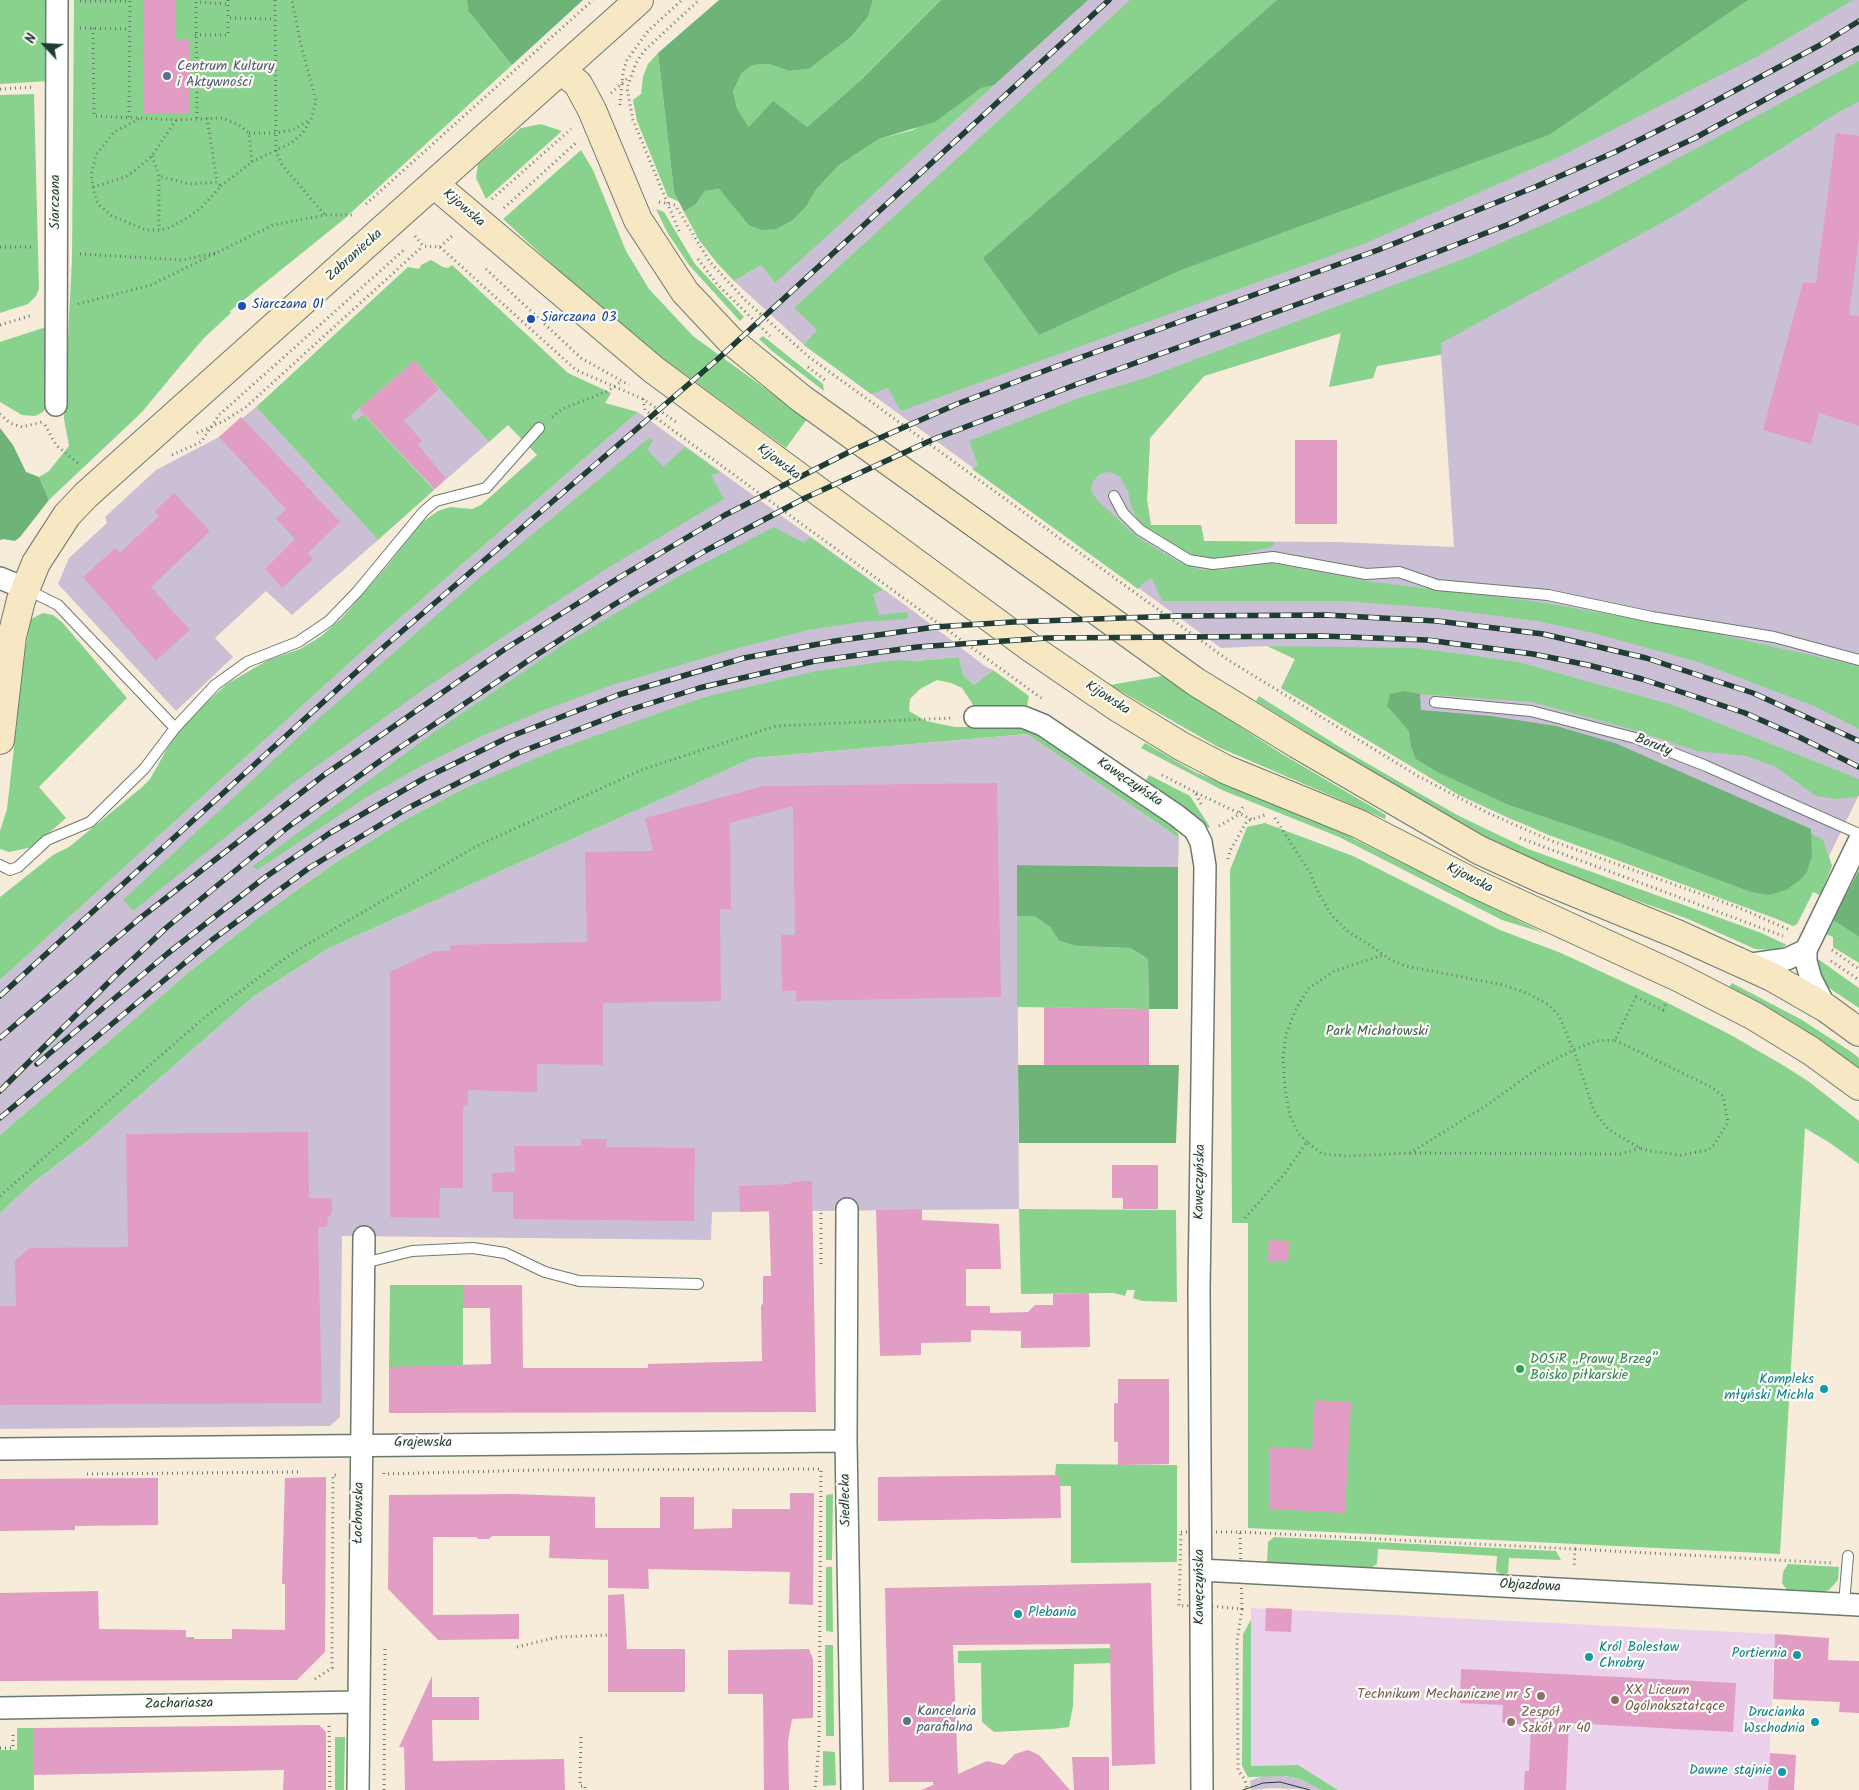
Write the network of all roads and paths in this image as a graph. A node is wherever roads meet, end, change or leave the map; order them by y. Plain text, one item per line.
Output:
1 (57, 0) edge
2 (275, 0) edge
3 (292, 0) edge
4 (593, 0) edge
5 (639, 0) edge
6 (682, 0) edge
7 (699, 0) edge
8 (94, 1) edge
9 (130, 1) edge
10 (228, 2) edge
11 (228, 18) junction
12 (274, 19) junction
13 (57, 28) junction
14 (93, 28) junction
15 (130, 29) junction
16 (195, 34) junction
17 (561, 70) junction
18 (630, 76) junction
19 (622, 83) junction
20 (57, 86) junction
21 (0, 89) edge
22 (616, 89) dead end
23 (619, 104) dead end
24 (128, 117) junction
25 (197, 118) junction
26 (207, 118) junction
27 (139, 119) junction
28 (311, 119) junction
29 (176, 120) junction
30 (568, 132) dead end
31 (249, 133) junction
32 (276, 133) junction
33 (578, 141) dead end
34 (276, 151) junction
35 (152, 156) junction
36 (252, 162) junction
37 (158, 176) junction
38 (216, 182) junction
39 (434, 184) junction
40 (221, 186) junction
41 (92, 188) junction
42 (661, 203) dead end
43 (366, 204) dead end
44 (666, 204) junction
45 (486, 205) dead end
46 (503, 209) dead end
47 (325, 214) junction
48 (354, 215) dead end
49 (159, 230) junction
50 (456, 232) dead end
51 (681, 235) dead end
52 (423, 246) dead end
53 (0, 247) edge
54 (57, 247) junction
55 (440, 247) dead end
56 (406, 248) dead end
57 (221, 252) junction
58 (695, 255) dead end
59 (486, 269) dead end
60 (57, 309) junction
61 (0, 325) edge
62 (776, 341) dead end
63 (802, 362) dead end
64 (622, 382) junction
65 (829, 384) dead end
66 (635, 388) dead end
67 (641, 391) dead end
68 (56, 405) joint
69 (0, 414) edge
70 (43, 422) junction
71 (210, 427) junction
72 (539, 428) joint
73 (193, 434) dead end
74 (169, 456) dead end
75 (81, 467) dead end
76 (1114, 496) dead end
77 (12, 583) edge
78 (1859, 660) edge
79 (1434, 702) dead end
80 (1049, 703) dead end
81 (975, 716) joint
82 (175, 728) junction
83 (0, 740) edge
84 (1156, 772) dead end
85 (1195, 792) junction
86 (1244, 804) dead end
87 (1203, 806) dead end
88 (1239, 812) junction
89 (1274, 816) dead end
90 (1253, 820) dead end
91 (1212, 821) dead end
92 (1208, 833) junction
93 (1859, 834) edge
94 (1512, 835) dead end
95 (1859, 842) edge
96 (1230, 851) dead end
97 (0, 865) edge
98 (1809, 944) junction
99 (1383, 955) junction
100 (1745, 965) junction
101 (1859, 968) edge
102 (1859, 980) edge
103 (1670, 996) dead end
104 (1826, 1008) junction
105 (1859, 1032) edge
106 (1615, 1040) junction
107 (1573, 1050) junction
108 (1859, 1086) edge
109 (1307, 1142) junction
110 (1640, 1148) junction
111 (1410, 1153) junction
112 (0, 1196) edge
113 (847, 1209) dead end
114 (1245, 1218) dead end
115 (364, 1237) dead end
116 (364, 1263) junction
117 (698, 1284) dead end
118 (846, 1442) junction
119 (361, 1445) junction
120 (0, 1449) edge
121 (327, 1471) dead end
122 (307, 1472) dead end
123 (77, 1474) dead end
124 (360, 1474) junction
125 (384, 1474) junction
126 (333, 1475) junction
127 (384, 1484) dead end
128 (1575, 1549) dead end
129 (1848, 1560) joint
130 (1201, 1570) junction
131 (1851, 1604) edge
132 (1242, 1609) dead end
133 (610, 1635) dead end
134 (385, 1641) dead end
135 (517, 1647) dead end
136 (309, 1684) dead end
137 (358, 1702) junction
138 (0, 1708) edge
139 (580, 1737) dead end
140 (358, 1790) edge
141 (384, 1790) edge
142 (585, 1790) edge
143 (816, 1790) edge
144 (852, 1790) edge
145 (1202, 1790) edge
146 (1247, 1790) edge

1 - 8 path
1 - 13 street, Siarczana
2 - 12 path
3 - 28 path
4 - 43 path
5 - 17 street, Zabraniecka
6 - 19 path
7 - 18 path
8 - 9 path
9 - 15 path
10 - 11 path
10 - 16 path
11 - 12 path
11 - 16 path
12 - 32 path
13 - 14 path
13 - 20 street, Siarczana
14 - 15 path
14 - 24 path
15 - 24 path
16 - 25 path
17 - 39 street, Zabraniecka
17 - 100 street
18 - 19 path
18 - 44 path
19 - 22 path
19 - 23 path
20 - 21 path
20 - 54 street, Siarczana
24 - 27 path
25 - 26 path
25 - 29 path
26 - 31 path
26 - 38 path
27 - 29 path
27 - 41 path
28 - 32 path
28 - 34 path
29 - 35 path
30 - 45 path
31 - 32 path
31 - 36 path
32 - 34 path
33 - 46 path
34 - 36 path
34 - 47 path
35 - 37 path
35 - 41 path
36 - 40 path
37 - 38 path
37 - 49 path
38 - 40 path
39 - 77 street, Zabraniecka
39 - 108 street, Kijowska
40 - 49 path
41 - 49 path
42 - 44 path
44 - 51 path
44 - 98 path
47 - 48 path
47 - 57 path
50 - 55 path
52 - 71 path
53 - 54 path
54 - 57 path
54 - 60 street, Siarczana
56 - 71 path
57 - 60 path
58 - 62 path
59 - 64 path
60 - 61 path
60 - 68 street, Siarczana
63 - 65 path
64 - 66 path
64 - 72 path
67 - 80 path
68 - 70 path
69 - 70 path
70 - 75 path
71 - 73 path
71 - 74 path
72 - 82 lane
76 - 78 lane
77 - 82 lane
77 - 83 street, Zabraniecka
79 - 93 lane, Boruty
81 - 92 street, Kawęczyńska
81 - 112 path
82 - 97 lane
84 - 85 path
85 - 87 path
85 - 88 path
86 - 88 path
88 - 90 path
88 - 92 path
89 - 99 path
91 - 92 path
92 - 96 path
92 - 130 street, Kawęczyńska
94 - 98 path
95 - 98 street
98 - 100 street
98 - 101 path
98 - 102 path
98 - 104 street
99 - 107 path
99 - 109 path
100 - 104 street
103 - 106 path
104 - 105 street
106 - 107 path
106 - 110 path
107 - 110 path
107 - 111 path
109 - 111 path
109 - 114 path
110 - 111 path
113 - 118 street, Siedlecka
115 - 116 street, Łochowska
116 - 117 lane
116 - 119 street, Łochowska
118 - 119 street, Grajewska
118 - 144 street, Siedlecka
119 - 120 street, Grajewska
119 - 124 street, Łochowska
121 - 126 path
122 - 123 path
124 - 125 path
124 - 126 path
124 - 137 street, Łochowska
125 - 127 path
125 - 143 path
126 - 136 path
128 - 129 path
129 - 131 lane
130 - 131 street, Objazdowa
130 - 145 street, Kawęczyńska
132 - 146 path
133 - 135 path
134 - 141 path
137 - 138 street, Zachariasza
137 - 140 street, Łochowska
139 - 142 path

